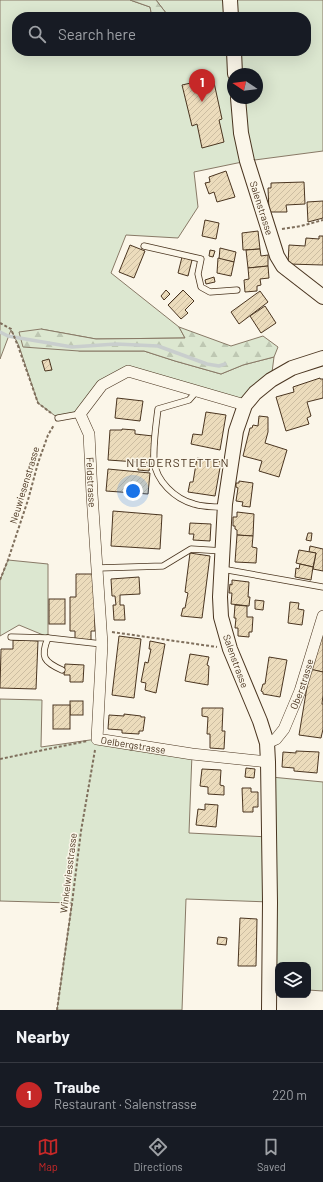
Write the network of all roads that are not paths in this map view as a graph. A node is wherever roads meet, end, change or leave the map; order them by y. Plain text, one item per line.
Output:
1 (230, 0) edge
2 (231, 12) edge
3 (234, 56) edge
4 (235, 68) edge
5 (239, 104) edge
6 (144, 246) dead end
7 (237, 290) dead end
8 (322, 292) edge
9 (323, 358) edge
10 (196, 392) junction
11 (245, 405) junction
12 (80, 414) junction
13 (58, 418) road end
14 (225, 507) junction
15 (223, 551) junction
16 (98, 568) junction
17 (222, 569) junction
18 (323, 587) edge
19 (323, 616) edge
20 (10, 637) dead end
21 (48, 638) junction
22 (102, 644) junction
23 (62, 670) dead end
24 (97, 739) joint
25 (266, 743) junction
26 (268, 762) junction
27 (269, 1010) edge

1 - 2 street
3 - 4 street
5 - 8 street, Salenstrasse
6 - 7 lane
9 - 11 street, Salenstrasse
10 - 11 street
10 - 12 street
10 - 14 lane
11 - 14 street, Salenstrasse
12 - 13 lane
12 - 16 street, Feldstrasse
14 - 15 street, Salenstrasse
15 - 16 lane
15 - 17 street, Salenstrasse
16 - 22 street, Feldstrasse
17 - 18 lane
17 - 25 street, Salenstrasse
19 - 25 street, Oberstrasse
20 - 21 lane
21 - 22 lane
21 - 23 lane
22 - 24 street, Feldstrasse
24 - 26 street, Oelbergstrasse
25 - 26 street, Salenstrasse
26 - 27 street, Salenstrasse

